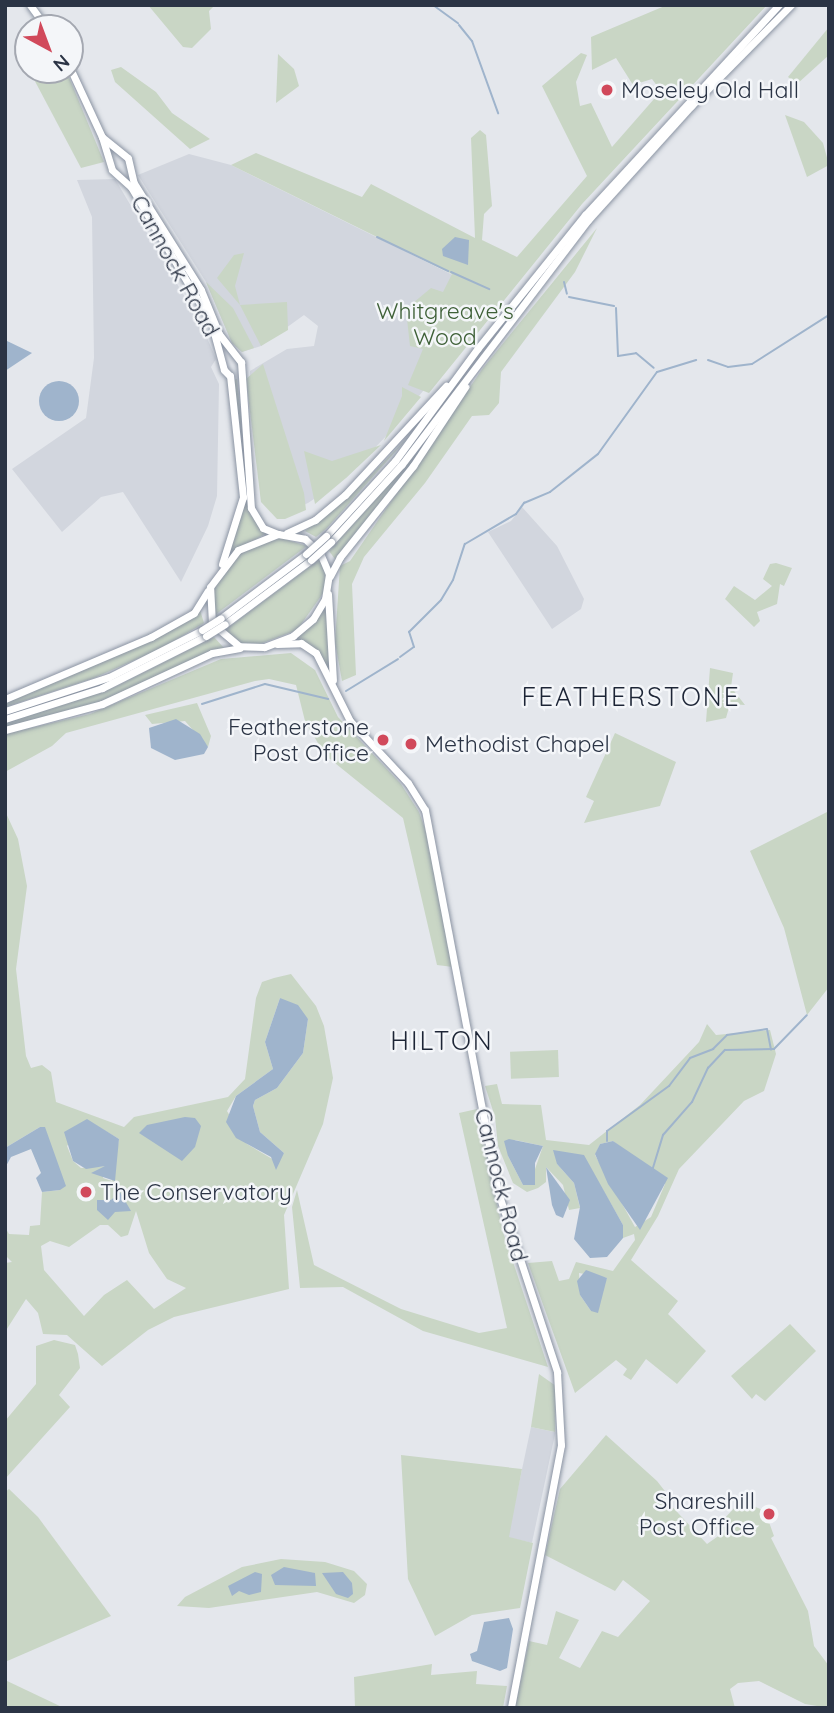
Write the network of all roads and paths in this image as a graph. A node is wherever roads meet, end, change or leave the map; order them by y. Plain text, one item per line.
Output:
1 (779, 5) edge
2 (790, 5) edge
3 (77, 84) edge
4 (102, 137) junction
5 (123, 155) junction
6 (111, 161) junction
7 (129, 169) junction
8 (118, 174) junction
9 (478, 348) junction
10 (236, 358) junction
11 (225, 362) junction
12 (241, 371) junction
13 (230, 376) junction
14 (464, 379) junction
15 (282, 534) junction
16 (328, 539) junction
17 (220, 568) junction
18 (330, 579) junction
19 (210, 587) junction
20 (328, 590) junction
21 (204, 633) junction
22 (278, 644) junction
23 (244, 648) junction
24 (335, 688) junction
25 (5, 699) edge
26 (5, 711) edge
27 (5, 719) edge
28 (5, 730) edge
29 (511, 1708) edge

1 - 9 highway
2 - 14 highway
3 - 4 highway
4 - 5 highway
4 - 6 highway
5 - 6 highway
5 - 7 highway
6 - 8 highway
7 - 8 highway
7 - 10 highway, Cannock Road
8 - 11 highway, Cannock Road
9 - 15 highway
9 - 16 highway
10 - 11 highway
10 - 12 highway, Cannock Road
11 - 13 highway, Cannock Road
12 - 13 highway
12 - 15 highway
13 - 17 highway
14 - 16 highway
14 - 18 highway
15 - 17 highway
15 - 18 highway
16 - 21 highway, bridge
17 - 19 highway
18 - 20 highway
19 - 23 highway
19 - 25 highway
20 - 22 highway
20 - 24 highway, Cannock Road
21 - 26 highway
21 - 27 highway
22 - 23 highway
22 - 24 highway, Cannock Road
23 - 28 highway
24 - 29 highway, Cannock Road

